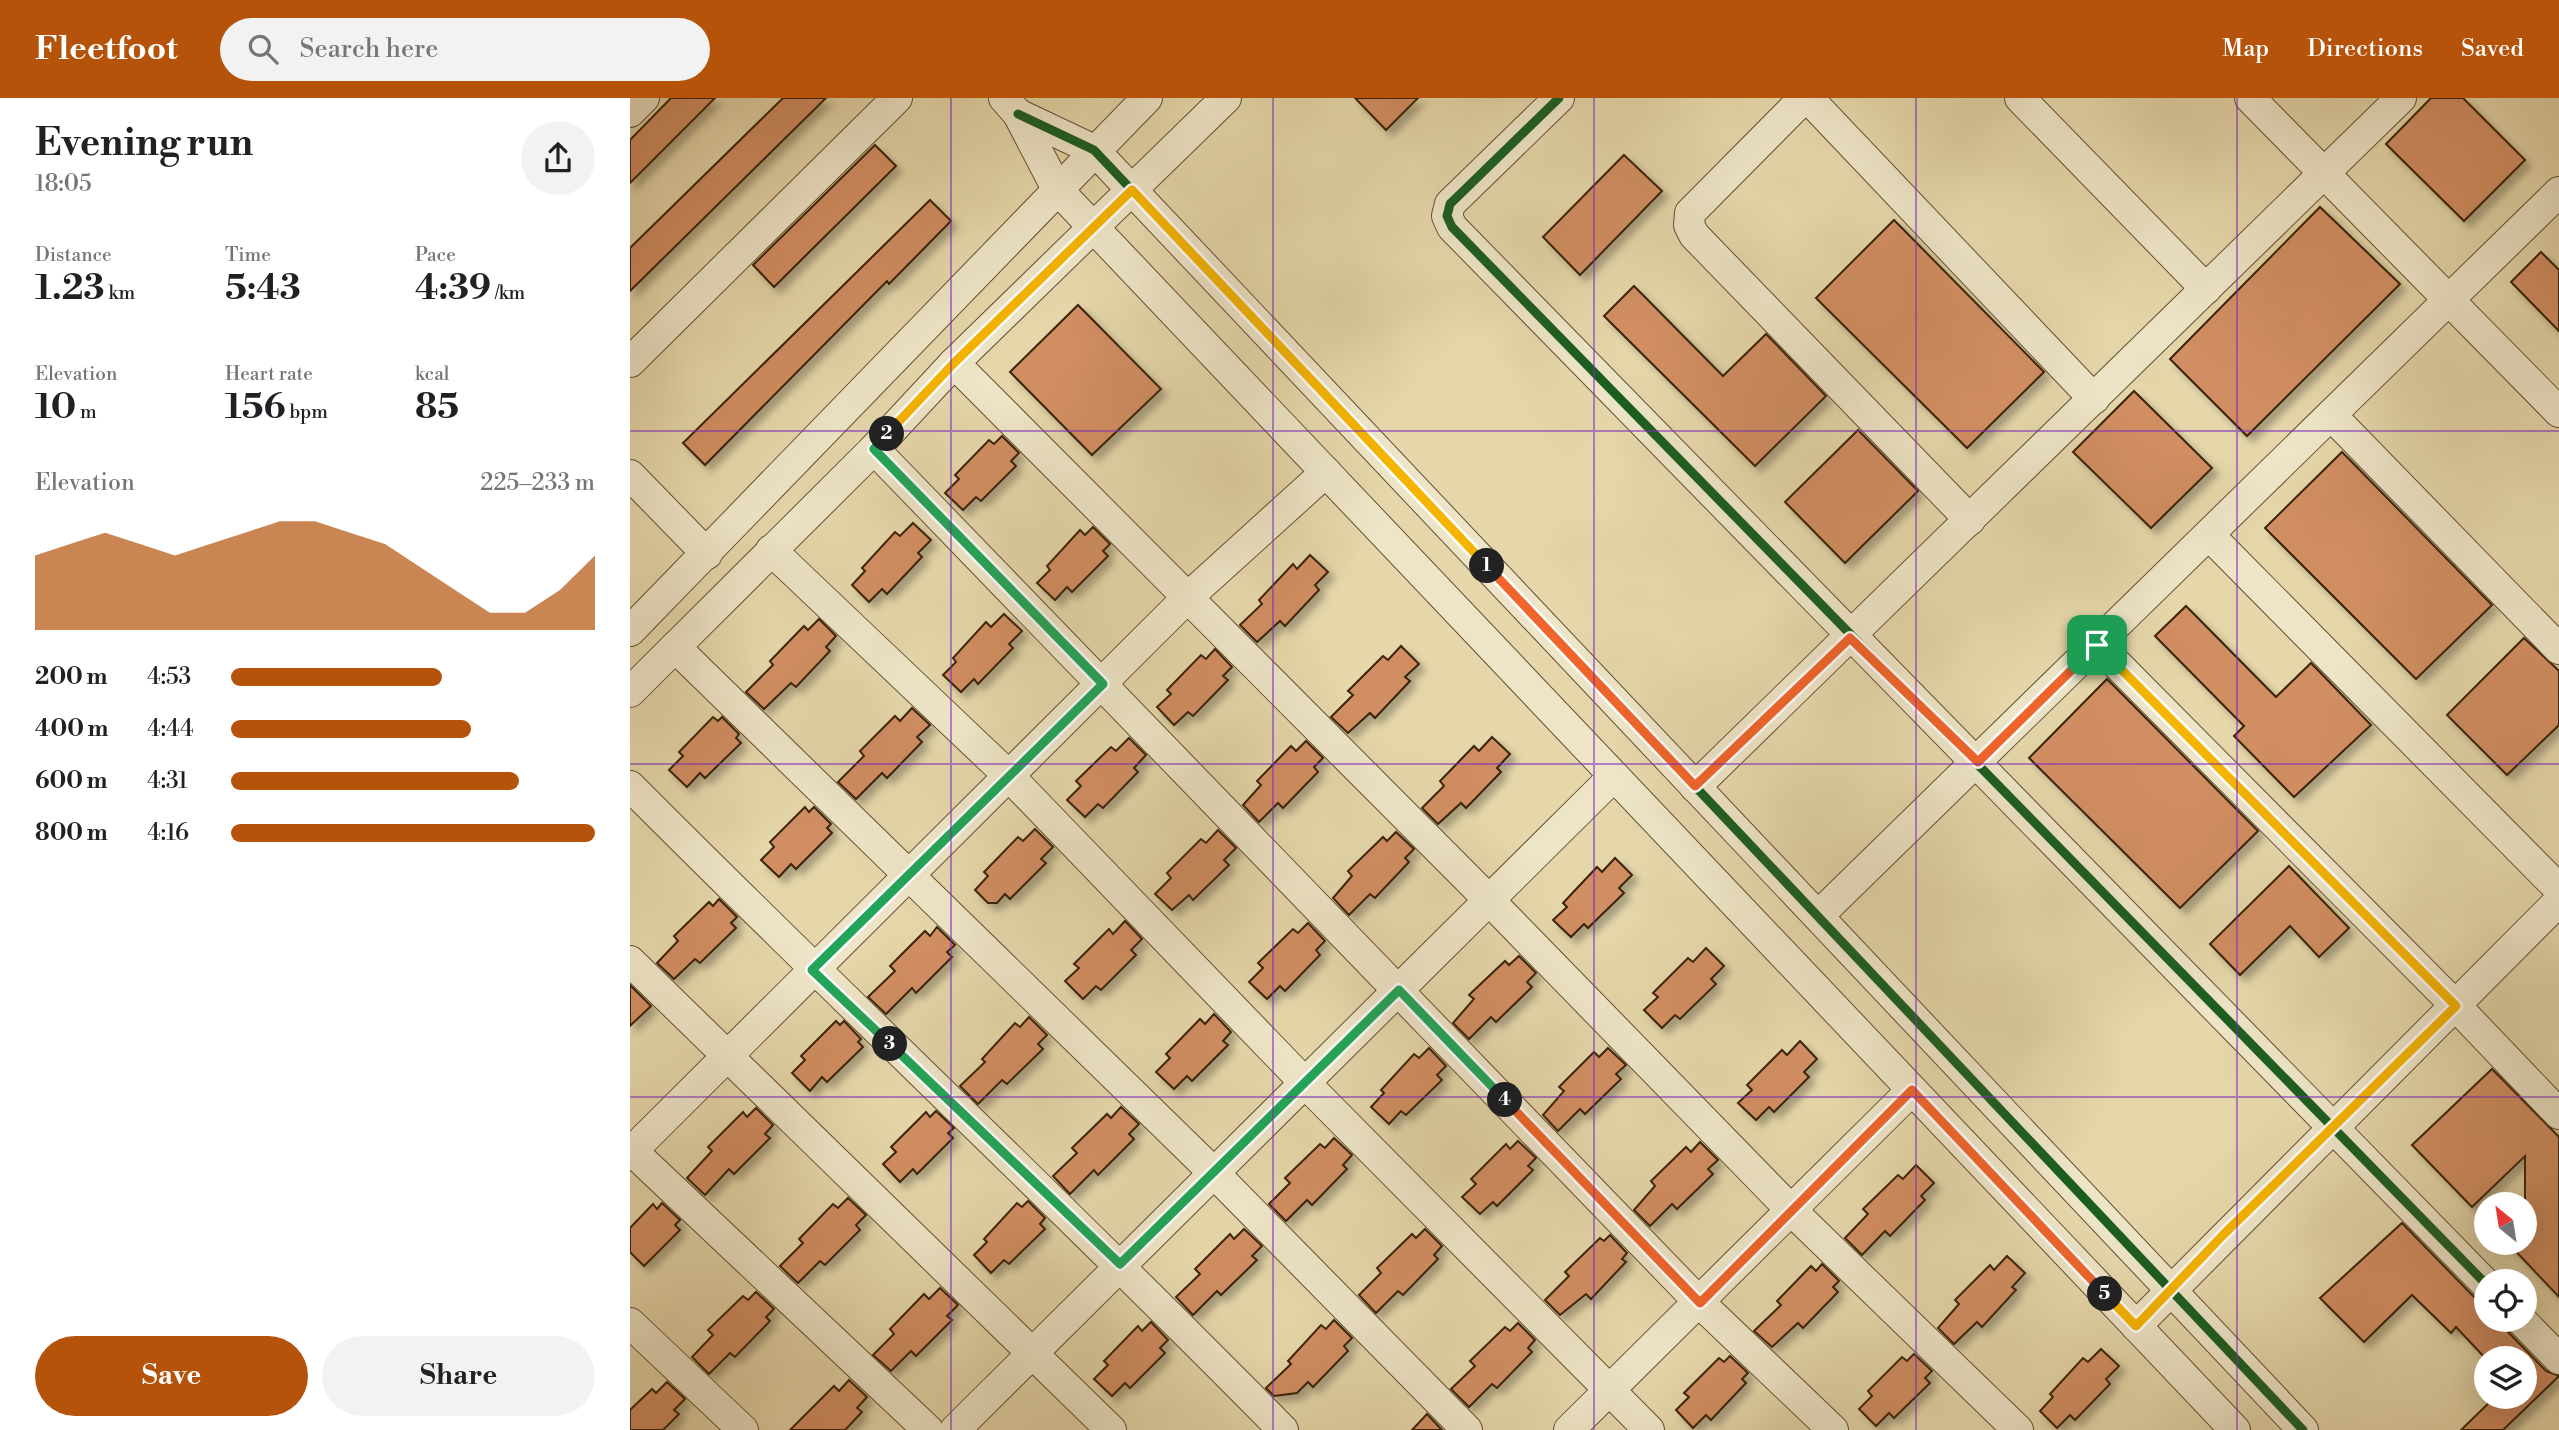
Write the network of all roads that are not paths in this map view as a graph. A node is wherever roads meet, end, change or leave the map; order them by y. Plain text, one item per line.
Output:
1 (645, 98) edge
2 (897, 98) edge
3 (1147, 98) edge
4 (1226, 98) edge
5 (1559, 98) edge
6 (1806, 98) edge
7 (2020, 98) edge
8 (2250, 98) edge
9 (2401, 98) edge
10 (1011, 106) edge
11 (630, 112) edge
12 (1094, 150) junction
13 (2323, 174) junction
14 (1057, 189) junction
15 (1132, 190) junction
16 (2559, 192) edge
17 (1095, 229) junction
18 (2206, 289) junction
19 (2449, 299) junction
20 (630, 362) edge
21 (954, 363) junction
22 (2094, 398) junction
23 (2559, 412) edge
24 (2331, 415) junction
25 (874, 449) junction
26 (1326, 472) junction
27 (630, 475) edge
28 (1970, 520) junction
29 (2209, 535) junction
30 (771, 550) junction
31 (707, 554) junction
32 (1187, 598) junction
33 (630, 631) edge
34 (1850, 638) junction
35 (2097, 645) junction
36 (675, 647) junction
37 (2559, 649) edge
38 (1103, 684) junction
39 (630, 692) edge
40 (1978, 762) junction
41 (1009, 776) junction
42 (1614, 776) junction
43 (630, 786) edge
44 (1695, 786) junction
45 (910, 873) junction
46 (2559, 889) edge
47 (1489, 900) junction
48 (2559, 901) edge
49 (1818, 916) junction
50 (630, 961) edge
51 (812, 970) junction
52 (1399, 990) junction
53 (2456, 1006) junction
54 (729, 1056) junction
55 (1305, 1083) junction
56 (1912, 1090) junction
57 (2559, 1114) edge
58 (2333, 1126) junction
59 (631, 1151) edge
60 (1213, 1172) junction
61 (1792, 1211) junction
62 (1120, 1264) junction
63 (2474, 1271) edge
64 (2170, 1289) junction
65 (1700, 1303) junction
66 (630, 1323) edge
67 (2136, 1326) junction
68 (2533, 1332) edge
69 (1034, 1353) junction
70 (2559, 1359) edge
71 (1610, 1391) junction
72 (743, 1430) edge
73 (928, 1430) edge
74 (955, 1430) edge
75 (1111, 1430) edge
76 (1283, 1430) edge
77 (1467, 1430) edge
78 (1569, 1430) edge
79 (1648, 1430) edge
80 (1833, 1430) edge
81 (2018, 1430) edge
82 (2235, 1430) edge
83 (2303, 1430) edge

1 - 11 street
2 - 20 street
3 - 12 street
4 - 15 street
5 - 34 street
6 - 22 street
6 - 28 street
7 - 18 street
8 - 13 street
9 - 13 street
10 - 12 street
10 - 14 street
12 - 14 street
12 - 15 street
13 - 18 street
13 - 19 street
14 - 17 street
14 - 31 street
15 - 17 street
15 - 44 street
16 - 19 street
17 - 21 street
17 - 26 street
18 - 22 street
19 - 23 street
19 - 24 street
21 - 25 street
21 - 32 street
22 - 28 street
24 - 29 street
24 - 37 street
25 - 30 street
25 - 38 street
26 - 32 street
26 - 42 street
27 - 31 street
28 - 34 street
29 - 35 street
29 - 46 street
30 - 36 street
30 - 41 street
31 - 33 street
32 - 38 street
32 - 47 street
34 - 40 street
34 - 44 street
35 - 40 street
35 - 53 street
36 - 39 street
36 - 45 street
38 - 41 street
38 - 52 street
40 - 49 street
40 - 58 street
41 - 45 street
41 - 55 street
42 - 47 street
42 - 56 street
43 - 51 street
44 - 49 street
45 - 51 street
45 - 60 street
47 - 52 street
47 - 61 street
48 - 53 street
49 - 64 street
50 - 54 street
51 - 54 street
51 - 62 street
52 - 55 street
52 - 65 street
53 - 57 street
53 - 58 street
54 - 59 street
54 - 69 street
55 - 60 street
55 - 71 street
56 - 61 street
56 - 67 street
58 - 63 street
58 - 64 street
59 - 73 street
60 - 62 street
60 - 77 street
61 - 65 street
61 - 81 street
62 - 69 street
62 - 76 street
64 - 67 street
64 - 83 street
65 - 71 street
65 - 80 street
66 - 72 street
67 - 82 street
68 - 70 street
69 - 74 street
69 - 75 street
71 - 78 street
71 - 79 street

